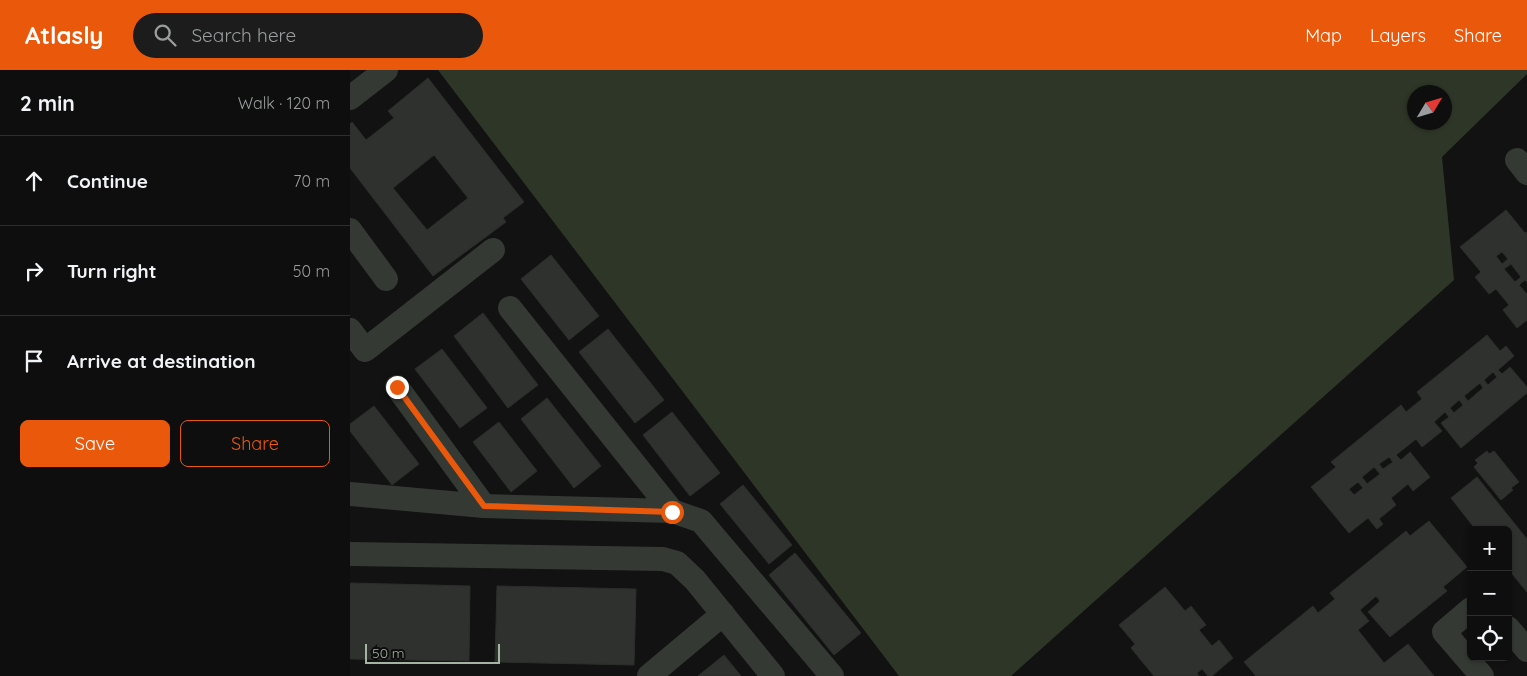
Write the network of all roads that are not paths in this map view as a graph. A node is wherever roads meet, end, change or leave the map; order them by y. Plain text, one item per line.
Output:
1 (386, 70) edge
2 (350, 98) edge
3 (350, 230) edge
4 (493, 250) dead end
5 (386, 279) dead end
6 (510, 308) dead end
7 (350, 330) edge
8 (397, 387) dead end
9 (350, 494) edge
10 (484, 506) junction
11 (672, 512) junction
12 (350, 554) edge
13 (1467, 612) edge
14 (723, 614) junction
15 (1512, 633) edge
16 (1527, 650) edge
17 (649, 676) edge
18 (773, 676) edge
19 (832, 676) edge
20 (1482, 676) edge

1 - 2 lane
3 - 5 lane
4 - 7 lane
6 - 11 lane
8 - 10 lane
9 - 10 lane
10 - 11 lane
11 - 19 lane
12 - 14 lane
13 - 20 lane
14 - 17 lane
14 - 18 lane
15 - 16 lane

